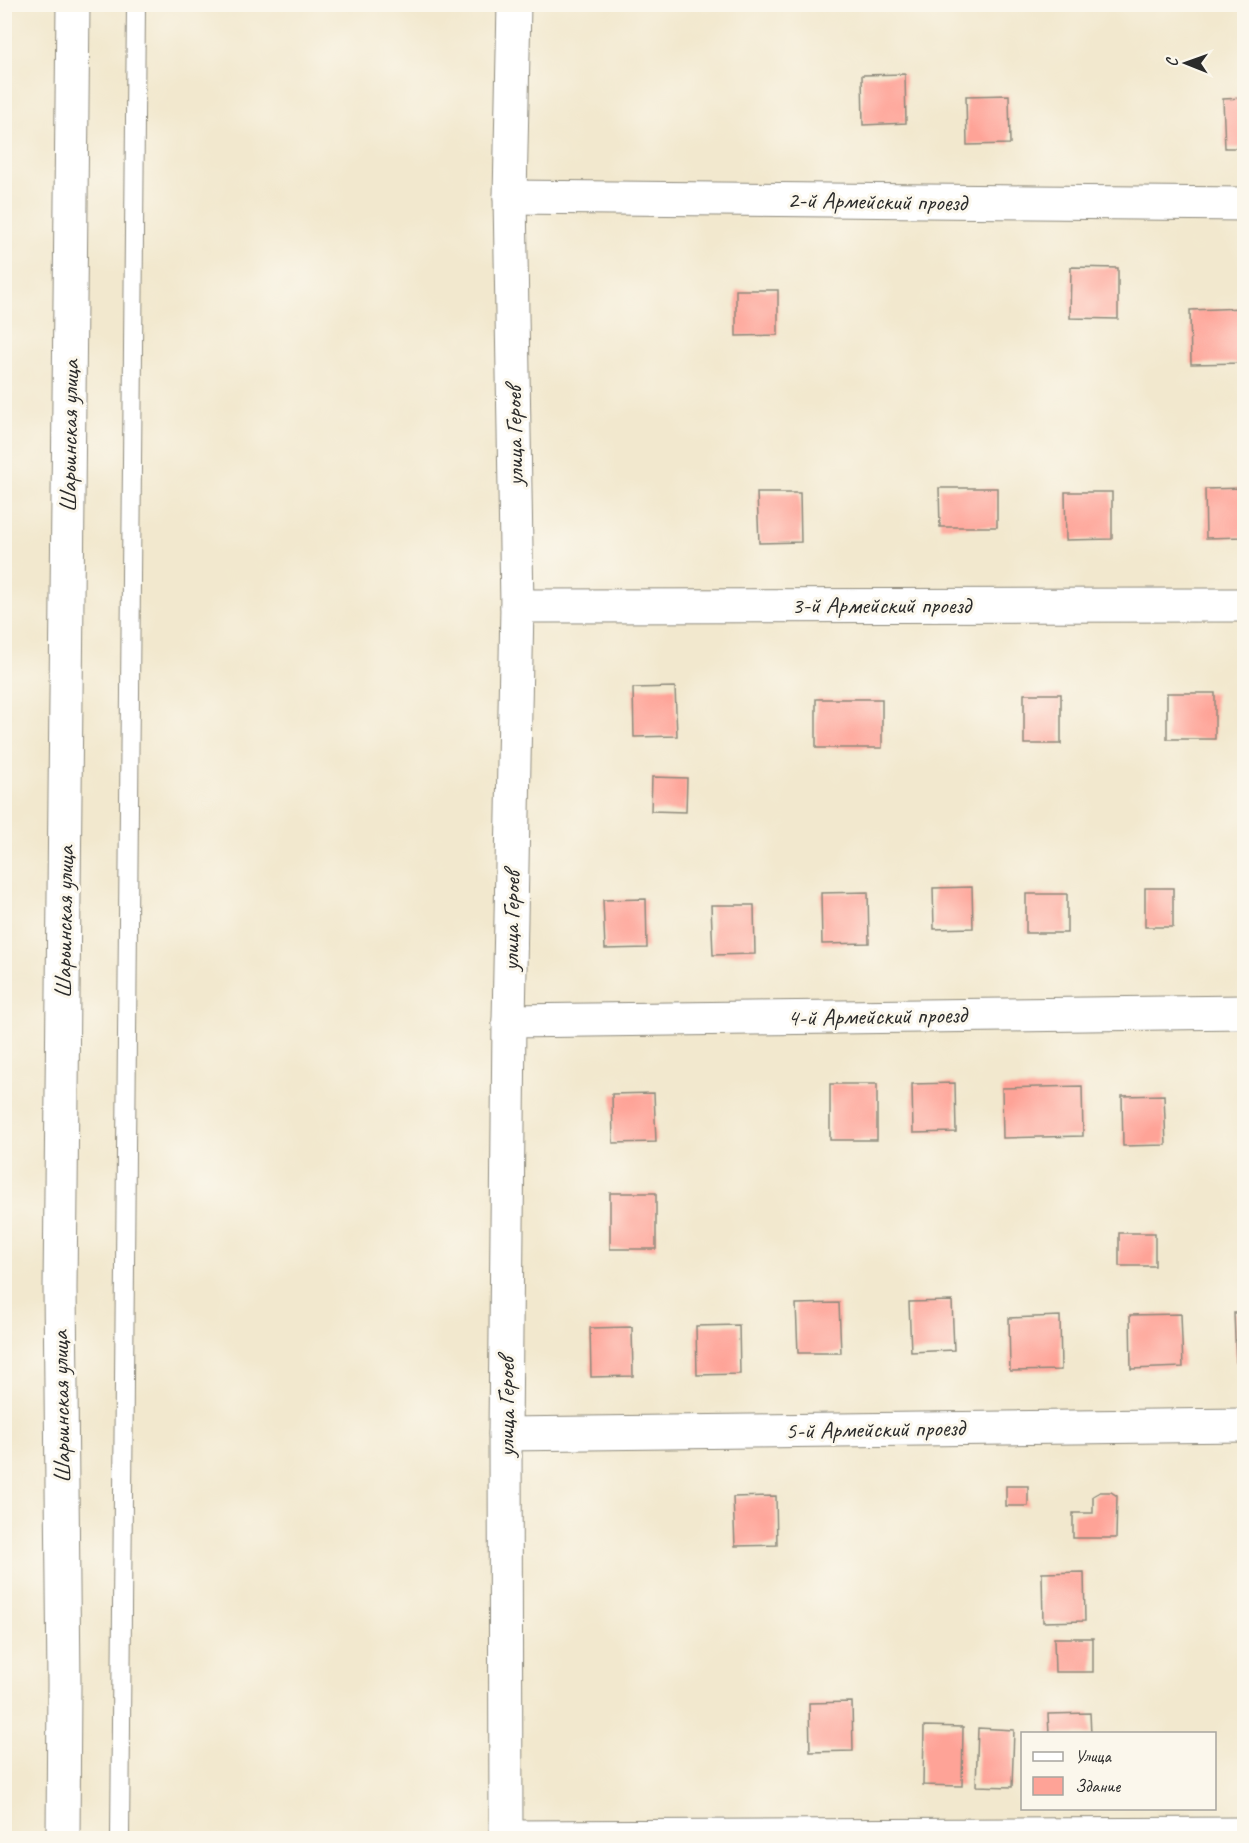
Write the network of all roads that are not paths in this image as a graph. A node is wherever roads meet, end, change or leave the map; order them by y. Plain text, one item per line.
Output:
1 (73, 4) edge
2 (136, 4) edge
3 (514, 4) edge
4 (510, 197) junction
5 (1245, 204) edge
6 (1245, 605) edge
7 (517, 606) junction
8 (1245, 1012) edge
9 (509, 1021) junction
10 (1245, 1425) edge
11 (505, 1434) junction
12 (1245, 1834) edge
13 (506, 1838) edge
14 (63, 1839) edge
15 (120, 1839) edge

1 - 14 street, Шарьинская улица
2 - 15 lane
3 - 4 street, улица Героев
4 - 5 street, 2-й Армейский проезд
4 - 7 street, улица Героев
6 - 7 street, 3-й Армейский проезд
7 - 9 street, улица Героев
8 - 9 street, 4-й Армейский проезд
9 - 11 street, улица Героев
10 - 11 street, 5-й Армейский проезд
11 - 13 street, улица Героев
12 - 13 street

